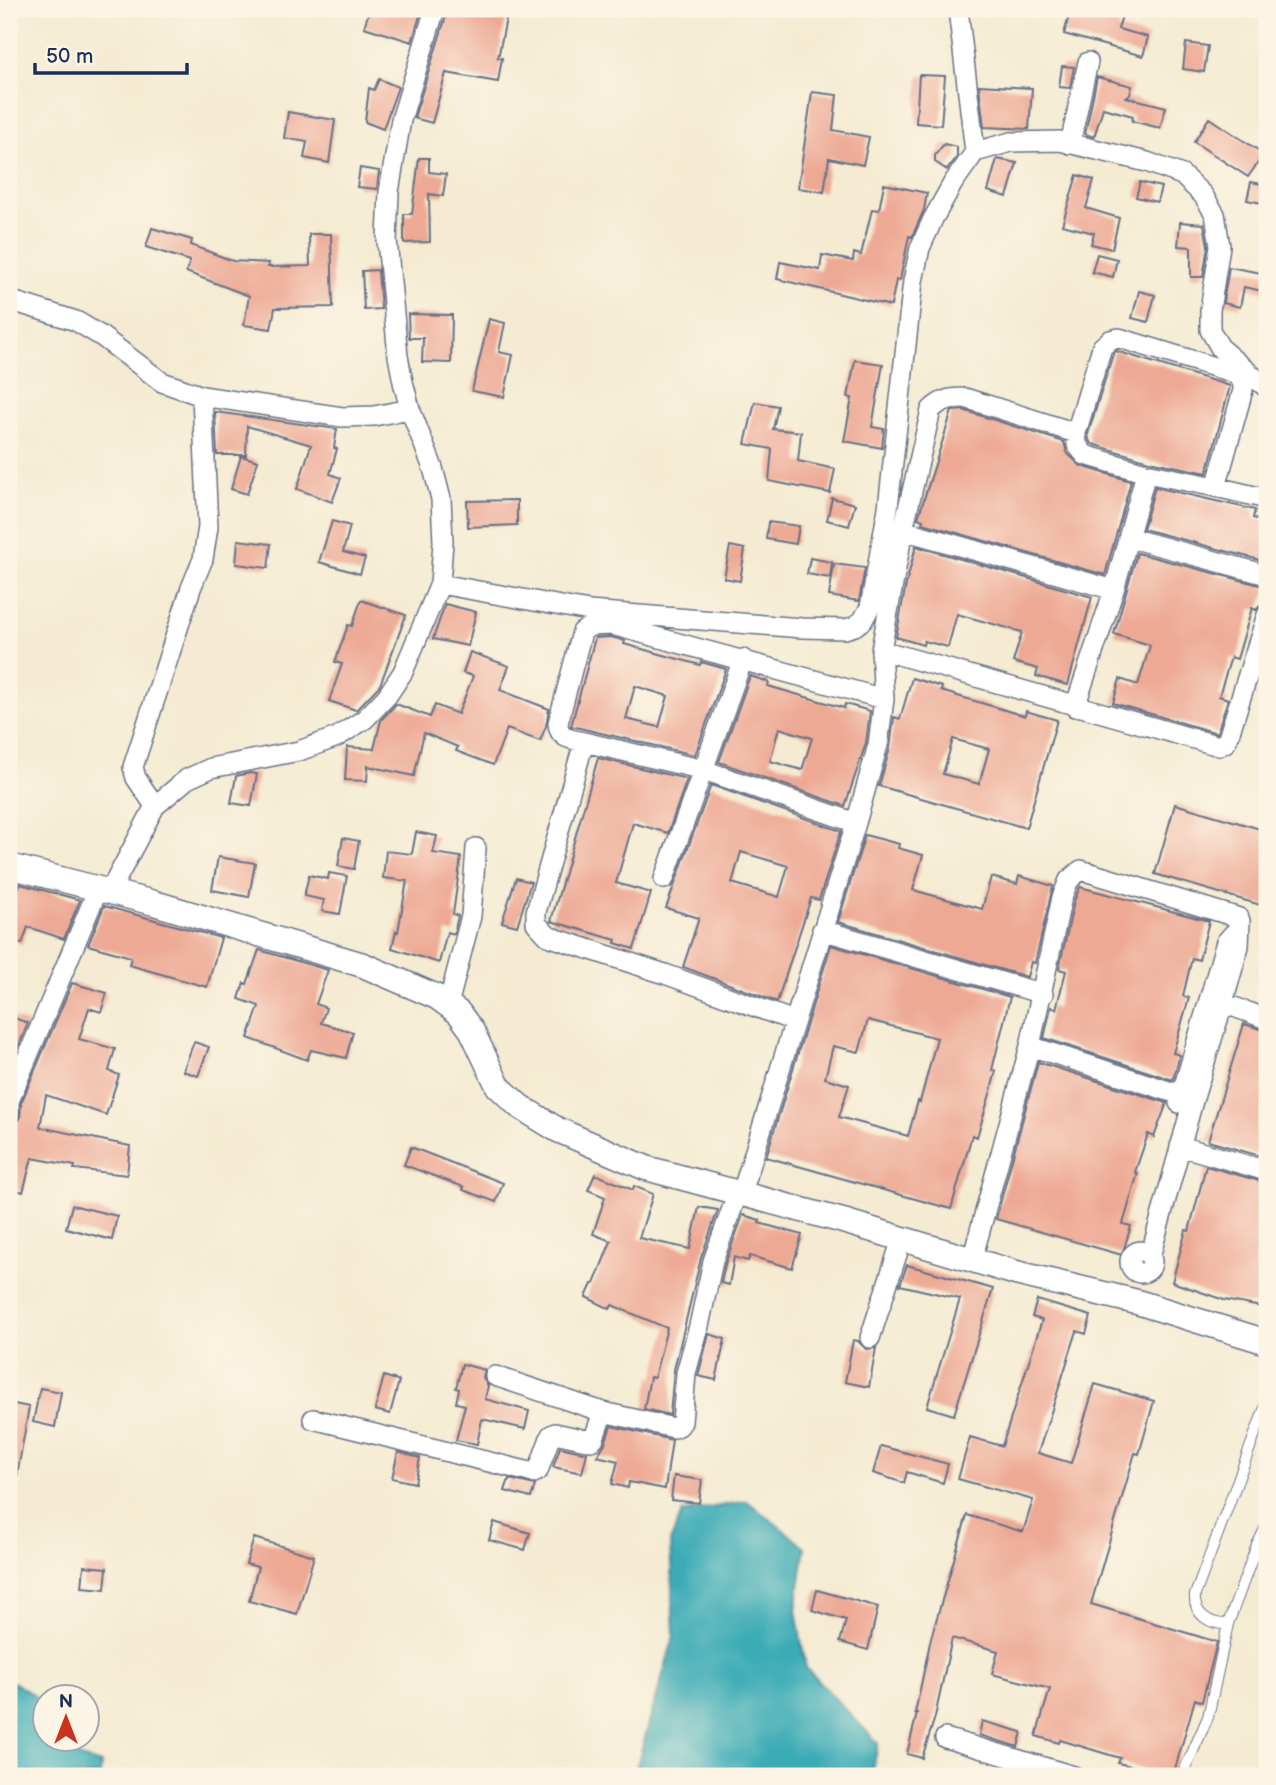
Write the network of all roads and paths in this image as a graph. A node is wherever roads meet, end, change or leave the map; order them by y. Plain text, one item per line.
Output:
1 (435, 9) edge
2 (958, 9) edge
3 (1088, 61) dead end
4 (1070, 144) junction
5 (975, 152) junction
6 (9, 300) edge
7 (1267, 388) edge
8 (202, 396) junction
9 (410, 409) junction
10 (1076, 433) junction
11 (1146, 473) junction
12 (1216, 487) junction
13 (1267, 499) edge
14 (903, 530) junction
15 (1130, 538) junction
16 (1267, 576) edge
17 (440, 584) junction
18 (1114, 590) junction
19 (1267, 615) edge
20 (881, 650) junction
21 (743, 659) junction
22 (884, 699) junction
23 (1075, 707) junction
24 (584, 743) junction
25 (704, 770) junction
26 (155, 806) junction
27 (856, 823) junction
28 (476, 848) dead end
29 (9, 866) edge
30 (664, 879) dead end
31 (103, 891) junction
32 (1239, 926) junction
33 (822, 930) junction
34 (1043, 993) junction
35 (1223, 1003) junction
36 (448, 1005) junction
37 (1267, 1019) edge
38 (794, 1021) junction
39 (1030, 1046) junction
40 (1181, 1095) junction
41 (9, 1114) edge
42 (1180, 1146) junction
43 (1267, 1171) edge
44 (739, 1195) junction
45 (902, 1239) junction
46 (972, 1260) junction
47 (1141, 1261) junction
48 (1129, 1300) junction
49 (870, 1338) dead end
50 (1267, 1342) edge
51 (495, 1377) dead end
52 (1267, 1402) edge
53 (603, 1412) junction
54 (313, 1419) dead end
55 (1254, 1438) junction
56 (1267, 1443) edge
57 (1267, 1525) edge
58 (1228, 1625) junction
59 (945, 1738) dead end
60 (1074, 1776) edge
61 (1182, 1776) edge

1 - 9 street
2 - 5 street
3 - 4 street
4 - 5 street
4 - 7 street
5 - 17 street
6 - 8 street
8 - 9 street
8 - 26 street
9 - 17 street
10 - 11 street
10 - 12 street
10 - 14 street
11 - 12 street
11 - 15 street
12 - 13 street
14 - 18 street
14 - 20 street
15 - 16 street
15 - 18 street
17 - 26 street
18 - 23 street
19 - 23 street
20 - 22 street
20 - 23 street
21 - 22 street
21 - 24 street
21 - 25 street
22 - 27 street
24 - 25 street
24 - 38 street
25 - 27 street
25 - 30 street
26 - 31 street
27 - 33 street
28 - 36 street
29 - 31 street
31 - 36 street
31 - 41 street
32 - 34 street
32 - 35 street
32 - 40 street
33 - 34 street
33 - 38 street
34 - 39 street
35 - 37 street
35 - 42 street
36 - 44 street
38 - 44 street
39 - 40 street
39 - 46 street
40 - 47 street
42 - 43 street
42 - 47 street
44 - 45 street
44 - 53 street
45 - 46 street
45 - 49 street
46 - 48 street
47 - 48 street
48 - 50 street
51 - 53 street
52 - 55 lane
53 - 54 street
55 - 56 lane
55 - 58 lane
57 - 58 lane
58 - 61 lane
59 - 60 street

